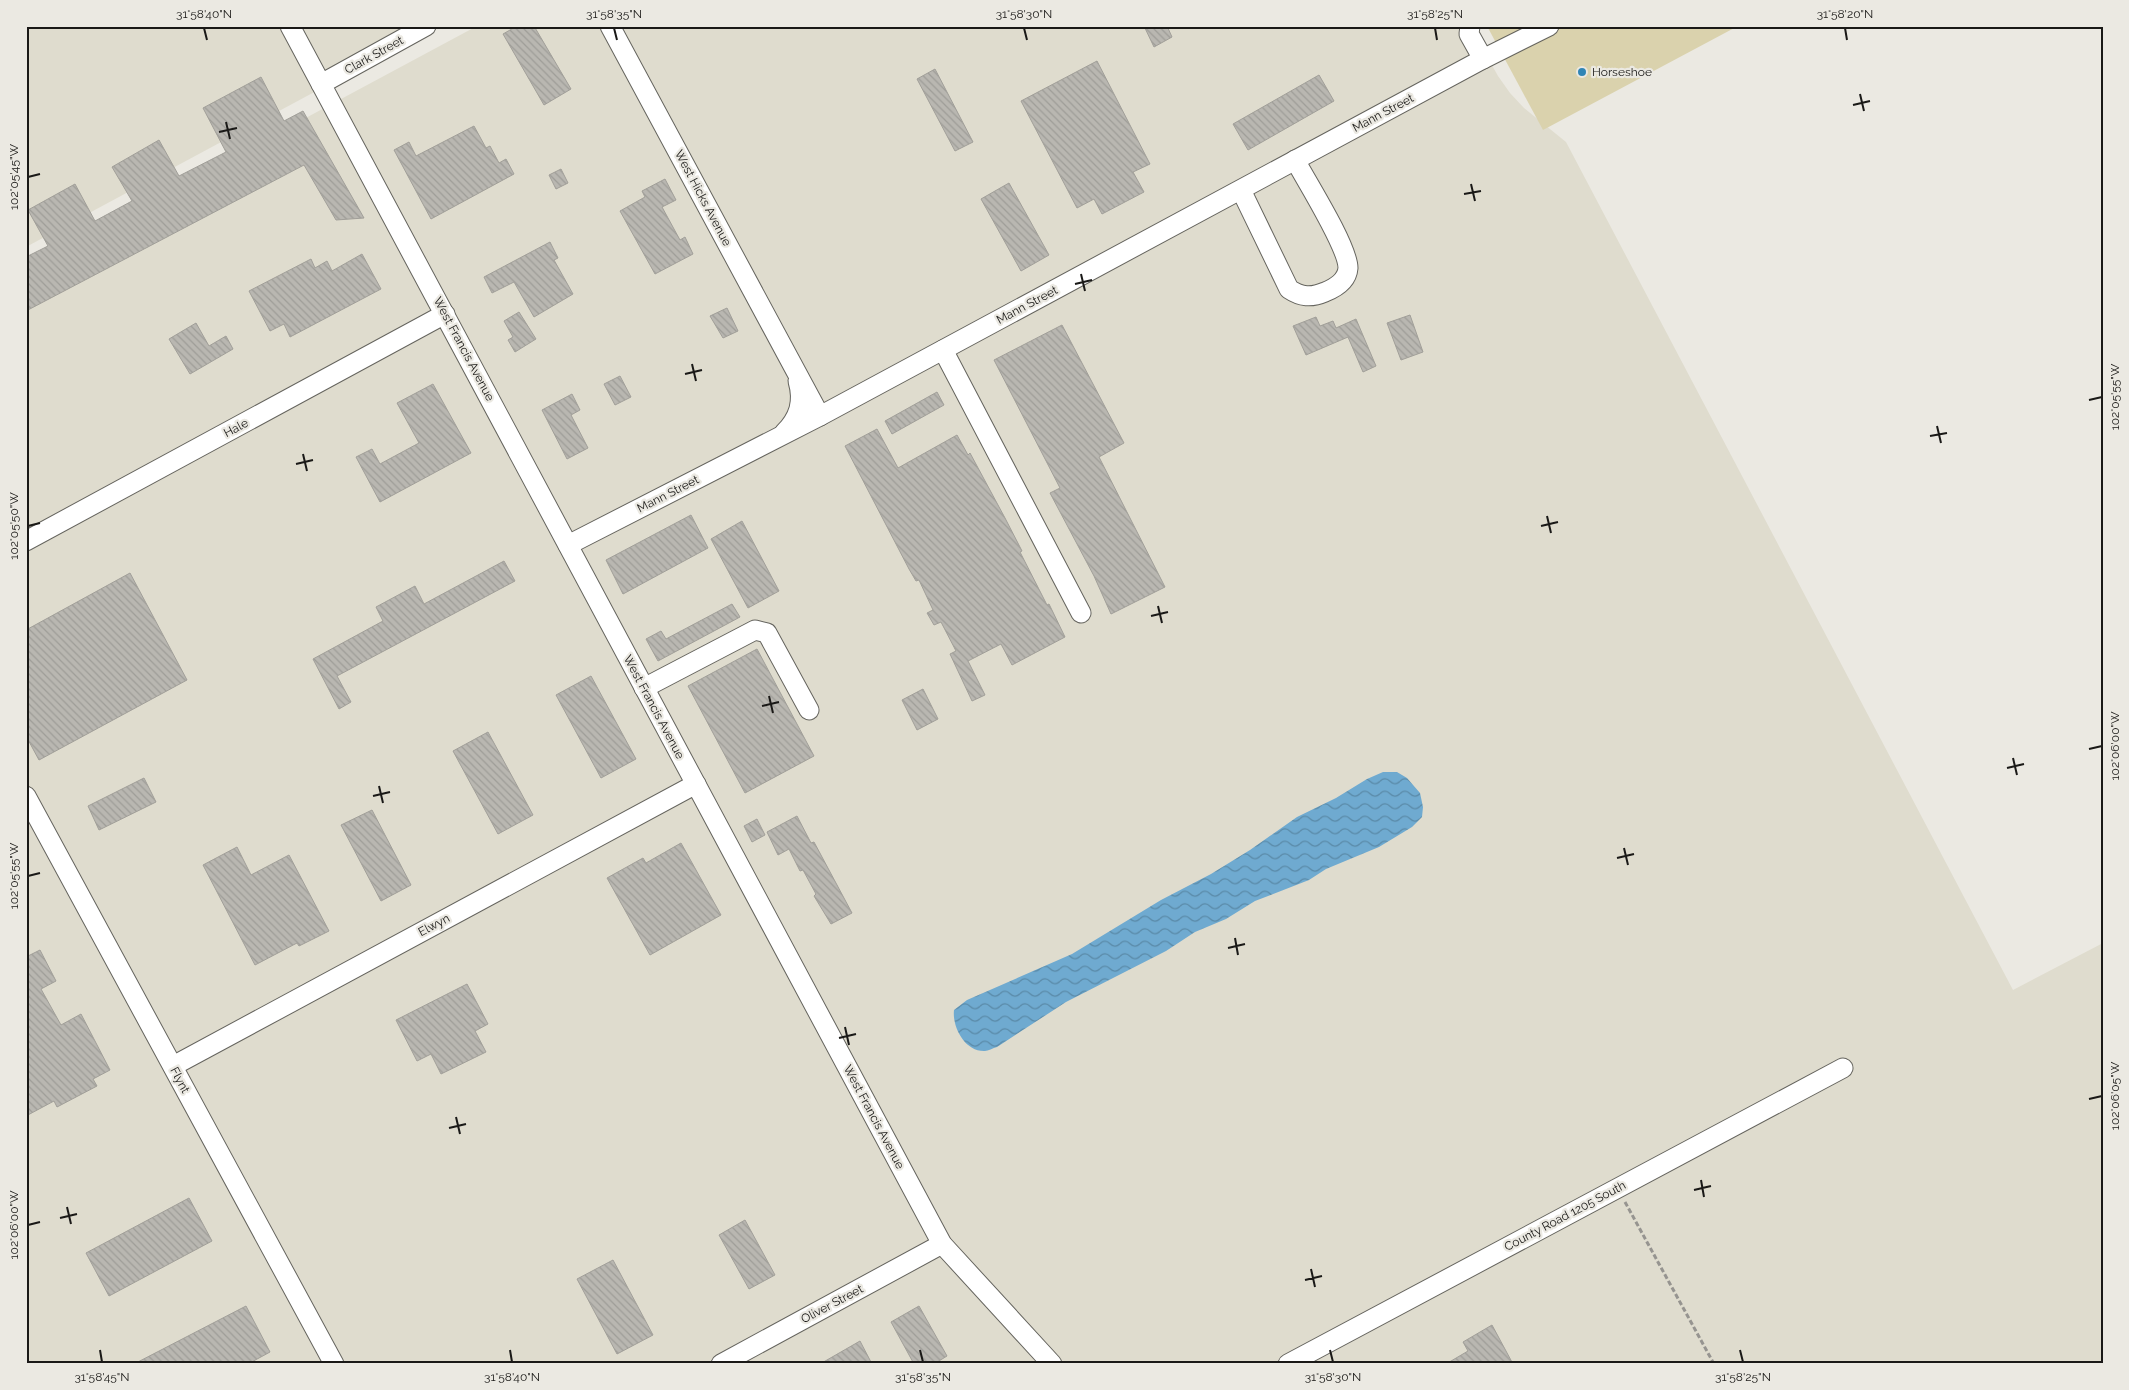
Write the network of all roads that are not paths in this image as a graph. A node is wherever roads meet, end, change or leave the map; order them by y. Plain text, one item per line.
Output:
1 (290, 26) edge
2 (426, 26) edge
3 (610, 26) edge
4 (1470, 26) edge
5 (1549, 26) edge
6 (1483, 59) junction
7 (321, 84) junction
8 (1295, 160) junction
9 (1241, 190) junction
10 (445, 314) junction
11 (943, 350) junction
12 (795, 370) junction
13 (820, 416) junction
14 (775, 440) junction
15 (26, 541) edge
16 (568, 545) junction
17 (1081, 613) dead end
18 (644, 688) junction
19 (809, 710) dead end
20 (696, 784) junction
21 (26, 796) edge
22 (173, 1066) junction
23 (1844, 1068) dead end
24 (942, 1244) junction
25 (334, 1364) edge
26 (721, 1364) edge
27 (1052, 1364) edge
28 (1288, 1364) edge

1 - 7 street, West Francis Avenue
2 - 7 street, Clark Street
3 - 12 street, West Hicks Avenue
4 - 6 street
5 - 6 street, Mann Street
6 - 8 street, Mann Street
7 - 10 street, West Francis Avenue
8 - 9 street, Mann Street
8 - 9 street
9 - 11 street, Mann Street
10 - 15 street, Hale
10 - 16 street, West Francis Avenue
11 - 13 street, Mann Street
11 - 17 street
12 - 13 street, West Hicks Avenue
12 - 14 street, West Hicks Avenue
13 - 14 street, Mann Street
14 - 16 street, Mann Street
16 - 18 street, West Francis Avenue
18 - 19 street
18 - 20 street, West Francis Avenue
20 - 22 street, Elwyn
20 - 24 street, West Francis Avenue
21 - 22 street, Flynt
22 - 25 street, Flynt
23 - 28 street, County Road 1205 South
24 - 26 street, Oliver Street
24 - 27 street, West Francis Avenue

